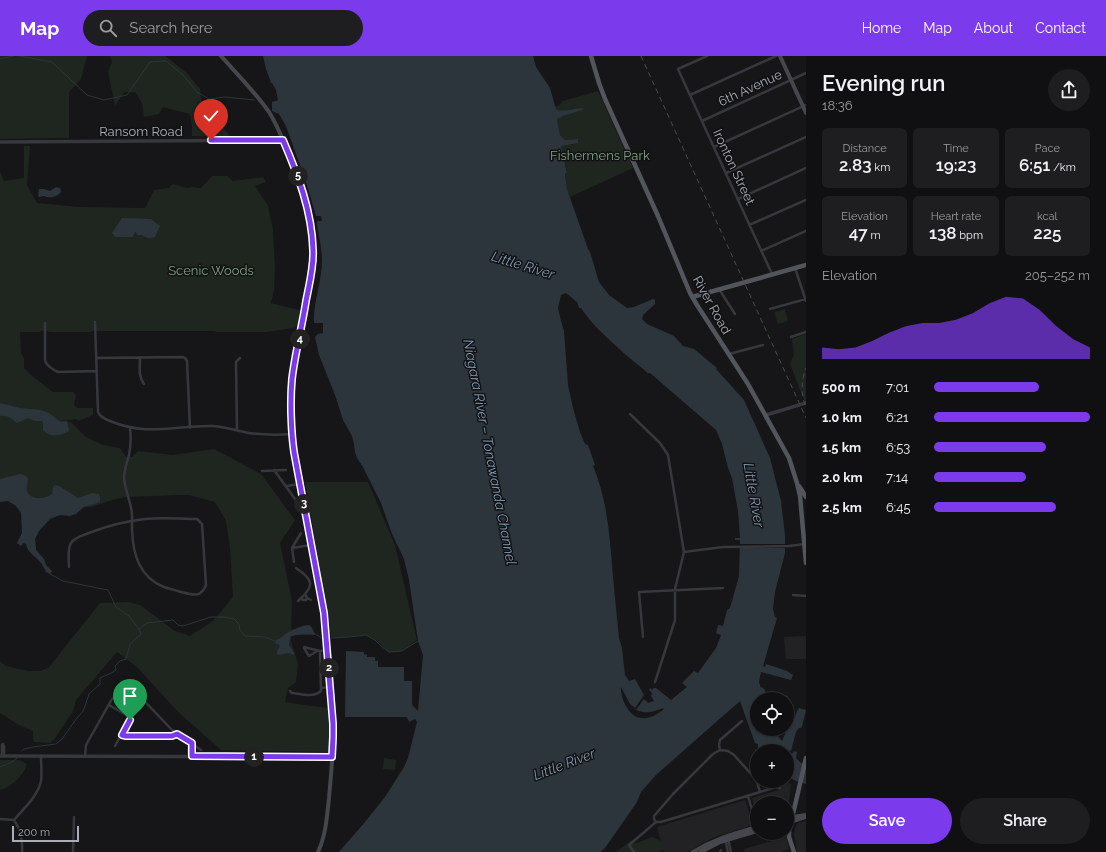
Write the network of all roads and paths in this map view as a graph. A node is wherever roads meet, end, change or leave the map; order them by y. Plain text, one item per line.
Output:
1 (221, 56) edge
2 (592, 56) edge
3 (707, 56) edge
4 (776, 56) edge
5 (780, 56) edge
6 (806, 73) edge
7 (791, 80) junction
8 (690, 95) junction
9 (804, 105) edge
10 (806, 113) edge
11 (702, 121) junction
12 (806, 137) edge
13 (283, 140) junction
14 (0, 142) edge
15 (714, 147) junction
16 (806, 168) edge
17 (726, 173) junction
18 (738, 199) junction
19 (806, 200) edge
20 (750, 225) junction
21 (806, 231) edge
22 (761, 251) junction
23 (806, 265) edge
24 (795, 268) junction
25 (772, 274) junction
26 (719, 289) junction
27 (692, 297) junction
28 (806, 300) edge
29 (770, 309) dead end
30 (735, 314) dead end
31 (95, 322) dead end
32 (44, 323) dead end
33 (806, 332) edge
34 (791, 337) dead end
35 (763, 345) dead end
36 (728, 354) junction
37 (96, 358) junction
38 (140, 358) junction
39 (240, 358) dead end
40 (97, 371) junction
41 (144, 384) dead end
42 (806, 404) edge
43 (630, 414) dead end
44 (766, 415) junction
45 (130, 427) junction
46 (190, 428) junction
47 (237, 430) junction
48 (292, 434) junction
49 (274, 470) junction
50 (286, 470) dead end
51 (262, 471) dead end
52 (797, 483) junction
53 (300, 484) junction
54 (286, 486) junction
55 (806, 497) edge
56 (295, 499) dead end
57 (132, 521) junction
58 (301, 533) dead end
59 (311, 544) junction
60 (805, 544) edge
61 (292, 548) junction
62 (684, 552) junction
63 (294, 562) dead end
64 (806, 563) edge
65 (69, 568) dead end
66 (296, 568) dead end
67 (723, 588) dead end
68 (675, 590) junction
69 (305, 594) junction
70 (793, 595) dead end
71 (806, 596) edge
72 (643, 637) dead end
73 (327, 650) junction
74 (318, 651) junction
75 (655, 682) dead end
76 (330, 687) junction
77 (322, 688) junction
78 (290, 691) dead end
79 (109, 705) junction
80 (742, 720) dead end
81 (177, 734) junction
82 (122, 735) junction
83 (0, 741) edge
84 (189, 741) junction
85 (192, 743) junction
86 (115, 746) dead end
87 (201, 750) dead end
88 (720, 750) junction
89 (2, 756) edge
90 (41, 756) junction
91 (85, 756) junction
92 (190, 756) junction
93 (332, 757) junction
94 (806, 758) edge
95 (773, 788) edge
96 (760, 792) junction
97 (748, 796) junction
98 (750, 803) edge
99 (794, 804) edge
100 (806, 816) edge
101 (74, 817) dead end
102 (0, 819) edge
103 (794, 819) edge
104 (14, 820) junction
105 (656, 822) junction
106 (750, 829) edge
107 (750, 833) edge
108 (726, 838) junction
109 (790, 840) edge
110 (22, 852) edge
111 (73, 852) edge
112 (318, 852) edge
113 (634, 852) edge
114 (693, 852) edge
115 (701, 852) edge
116 (729, 852) edge
117 (794, 852) edge

1 - 13 main road
2 - 27 main road, River Road
3 - 8 street, Ironton Street
4 - 8 street
5 - 7 main road
6 - 7 street, 6th Avenue
7 - 9 main road
7 - 11 street, 6th Avenue
8 - 11 street, Ironton Street
9 - 10 main road
9 - 15 street
11 - 15 street, Ironton Street
12 - 17 street
13 - 14 street, Ransom Road
13 - 48 main road
15 - 17 street, Ironton Street
16 - 18 street
17 - 18 street, Ironton Street
18 - 20 street, Ironton Street
19 - 20 street
20 - 22 street, Ironton Street
21 - 22 street
22 - 25 street, Ironton Street
23 - 24 main road
24 - 25 main road
24 - 28 street
25 - 26 main road
26 - 27 main road
26 - 30 street
27 - 36 main road, River Road
28 - 29 street
31 - 37 street
32 - 40 street
33 - 34 street
35 - 36 street
36 - 44 main road, River Road
37 - 38 street
37 - 40 street
38 - 41 street
38 - 46 street
39 - 47 street
40 - 45 street
42 - 44 street
43 - 62 street
44 - 52 main road, River Road
45 - 46 street
45 - 57 street
46 - 47 street
47 - 48 street
48 - 53 main road
49 - 50 street
49 - 51 street
49 - 54 street
52 - 55 main road
52 - 60 main road, River Road
53 - 54 street
53 - 59 main road
54 - 56 street
57 - 57 street
57 - 65 street
58 - 61 street
59 - 61 street
59 - 73 main road
60 - 62 street
60 - 64 main road, River Road
61 - 63 street
62 - 68 street
66 - 69 street
67 - 68 street
68 - 72 street
68 - 75 street
69 - 69 street
70 - 71 street
73 - 74 street
73 - 76 main road
74 - 74 street
74 - 77 street
76 - 77 street
76 - 93 main road
77 - 78 street
79 - 81 street
79 - 82 street
79 - 91 street
80 - 88 street
81 - 82 street
81 - 84 street
82 - 86 street
83 - 89 street
84 - 85 street
84 - 92 street
85 - 87 street
85 - 92 street
88 - 96 street
88 - 105 street
89 - 90 street
90 - 91 street
90 - 104 street
91 - 92 street
92 - 93 street
93 - 112 main road
94 - 99 main road
95 - 96 street
96 - 97 street
97 - 98 street
97 - 105 street
100 - 103 main road
101 - 111 street
102 - 104 street
104 - 110 street
105 - 113 street
106 - 108 main road
107 - 108 main road
108 - 114 main road
108 - 115 main road
108 - 116 street
109 - 117 main road

